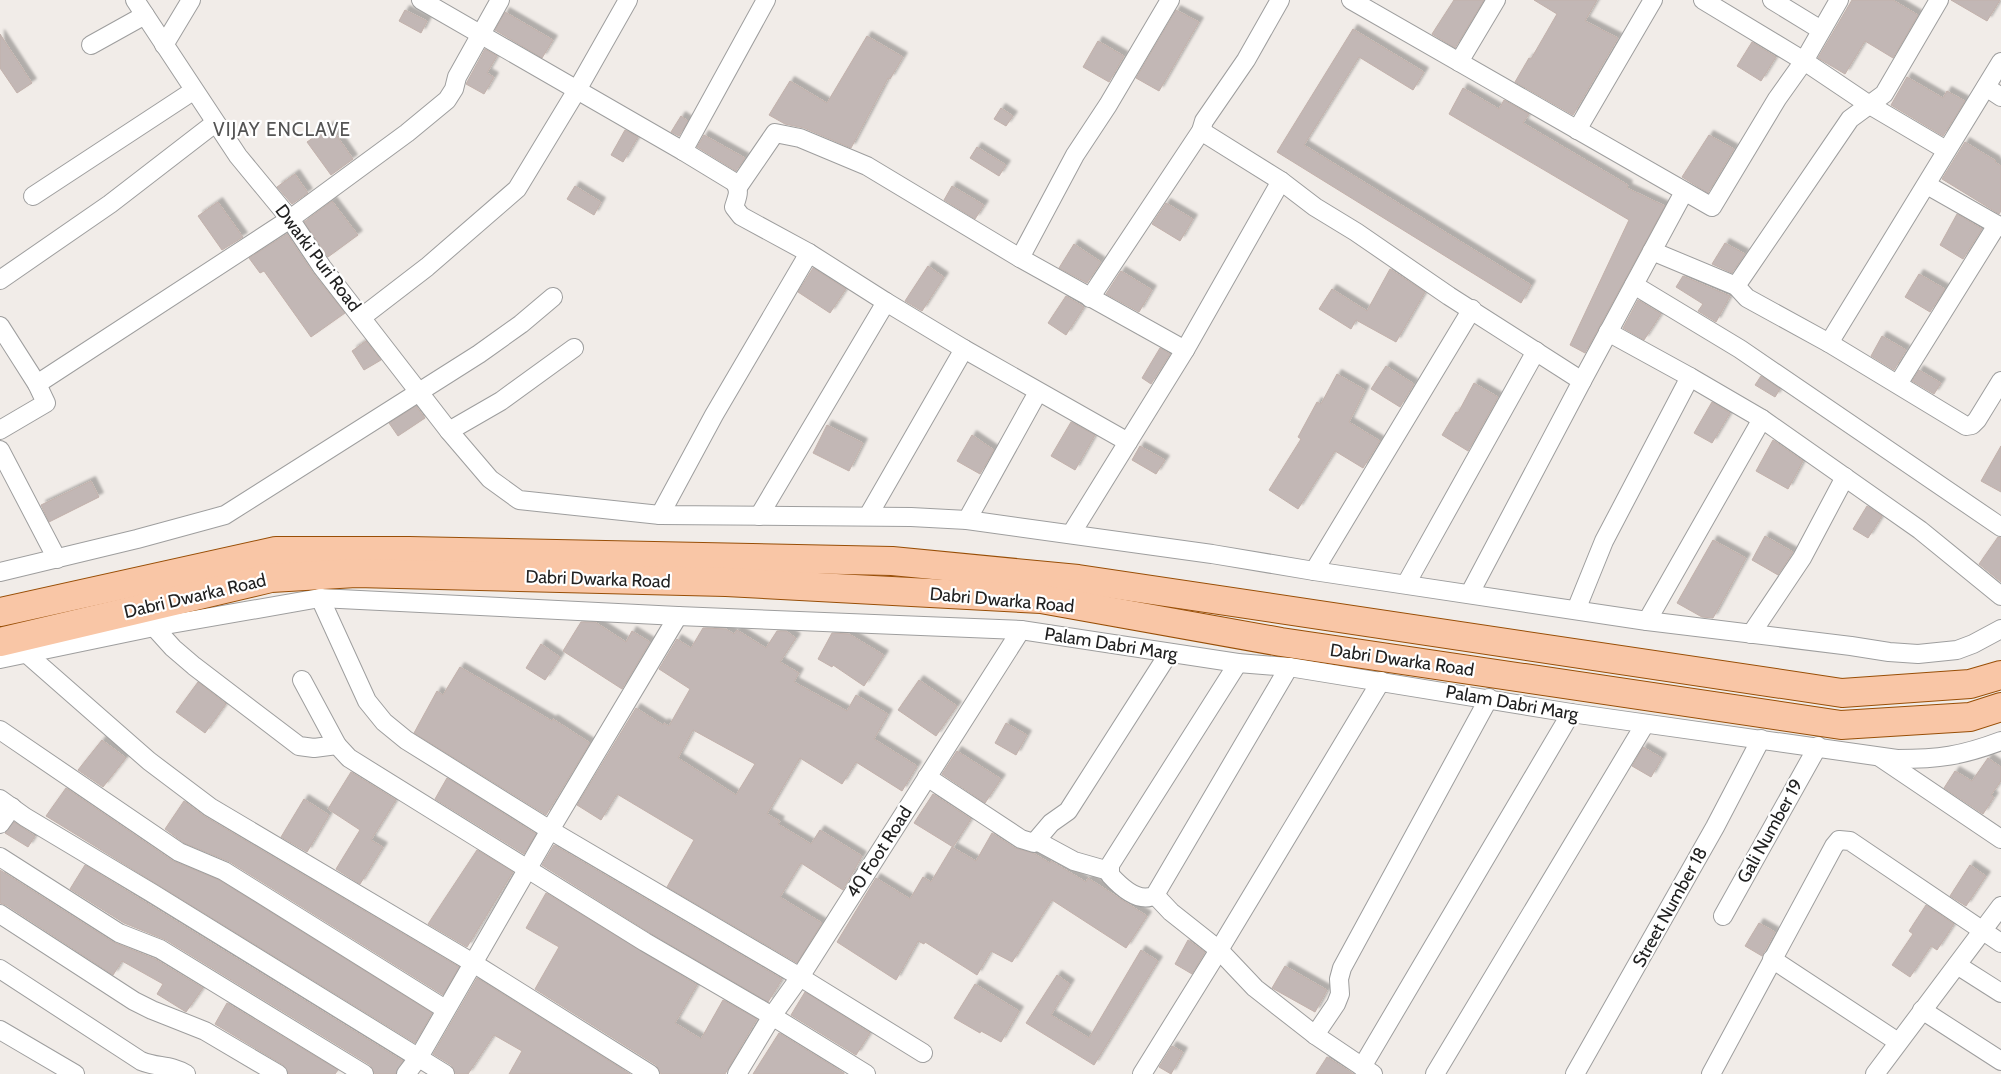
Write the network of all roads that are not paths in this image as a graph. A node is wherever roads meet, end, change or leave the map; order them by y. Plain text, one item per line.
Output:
1 (190, 0) edge
2 (421, 0) edge
3 (500, 0) edge
4 (628, 0) edge
5 (766, 0) edge
6 (1170, 0) edge
7 (1280, 0) edge
8 (1351, 0) edge
9 (1496, 0) edge
10 (1653, 0) edge
11 (1703, 0) edge
12 (1772, 0) edge
13 (1839, 0) edge
14 (1939, 0) edge
15 (140, 7) edge
16 (1821, 30) junction
17 (480, 34) junction
18 (91, 45) dead end
19 (164, 45) junction
20 (1804, 61) junction
21 (1459, 62) junction
22 (2001, 62) edge
23 (1986, 87) junction
24 (578, 90) junction
25 (194, 91) junction
26 (2001, 97) edge
27 (1868, 104) junction
28 (215, 123) junction
29 (1577, 130) junction
30 (1201, 131) junction
31 (1946, 150) junction
32 (683, 151) junction
33 (1281, 180) junction
34 (1927, 185) junction
35 (738, 187) junction
36 (1684, 192) junction
37 (33, 196) dead end
38 (290, 218) junction
39 (1999, 226) edge
40 (1652, 251) junction
41 (810, 253) junction
42 (1020, 258) junction
43 (0, 280) edge
44 (1634, 285) junction
45 (1736, 286) junction
46 (553, 297) dead end
47 (1090, 298) junction
48 (886, 302) junction
49 (1472, 309) junction
50 (362, 317) junction
51 (0, 326) edge
52 (1608, 332) junction
53 (1829, 343) junction
54 (574, 348) dead end
55 (964, 349) junction
56 (1185, 350) junction
57 (1536, 351) junction
58 (1690, 377) junction
59 (1582, 381) junction
60 (2001, 381) edge
61 (36, 384) junction
62 (1898, 384) junction
63 (1038, 392) junction
64 (419, 393) junction
65 (1762, 419) junction
66 (0, 430) edge
67 (449, 431) junction
68 (1128, 442) junction
69 (0, 450) edge
70 (1845, 477) junction
71 (660, 515) junction
72 (760, 516) junction
73 (868, 516) junction
74 (967, 520) junction
75 (2001, 527) edge
76 (1071, 534) junction
77 (57, 559) junction
78 (1314, 571) junction
79 (0, 572) edge
80 (1406, 584) junction
81 (1470, 593) junction
82 (2001, 596) edge
83 (320, 598) junction
84 (1576, 610) junction
85 (0, 612) edge
86 (678, 616) junction
87 (1647, 620) junction
88 (154, 627) junction
89 (2001, 629) edge
90 (1021, 630) junction
91 (1751, 634) junction
92 (1169, 653) junction
93 (27, 654) junction
94 (2, 656) edge
95 (1238, 662) junction
96 (1290, 667) junction
97 (2001, 675) edge
98 (302, 680) dead end
99 (1381, 681) junction
100 (1489, 698) junction
101 (2001, 707) edge
102 (1571, 713) junction
103 (1644, 724) junction
104 (0, 730) edge
105 (1761, 739) junction
106 (2001, 741) edge
107 (337, 745) junction
108 (1818, 746) junction
109 (1878, 756) junction
110 (927, 777) junction
111 (6, 803) edge
112 (0, 824) edge
113 (550, 830) junction
114 (2001, 839) edge
115 (1037, 841) junction
116 (0, 857) edge
117 (528, 868) junction
118 (1109, 871) junction
119 (1155, 895) junction
120 (2001, 906) edge
121 (0, 914) edge
122 (1723, 916) dead end
123 (1982, 931) junction
124 (2001, 943) edge
125 (1219, 950) junction
126 (1772, 960) junction
127 (473, 963) junction
128 (1957, 964) junction
129 (0, 969) edge
130 (800, 977) junction
131 (2001, 993) edge
132 (445, 1009) junction
133 (1922, 1010) junction
134 (772, 1016) junction
135 (0, 1030) edge
136 (1315, 1035) junction
137 (1898, 1042) junction
138 (923, 1053) dead end
139 (419, 1057) junction
140 (2001, 1060) edge
141 (1368, 1071) edge
142 (1148, 1072) edge
143 (1712, 1073) edge
144 (75, 1074) edge
145 (186, 1074) edge
146 (278, 1074) edge
147 (364, 1074) edge
148 (406, 1074) edge
149 (445, 1074) edge
150 (650, 1074) edge
151 (737, 1074) edge
152 (866, 1074) edge
153 (1435, 1074) edge
154 (1575, 1074) edge
155 (1875, 1074) edge

1 - 19 street
2 - 17 street
3 - 17 street
4 - 24 street
5 - 32 street
6 - 42 street
7 - 30 street
8 - 21 street
9 - 21 street
10 - 29 street
11 - 20 street
12 - 16 street
13 - 16 street
14 - 27 street
15 - 18 street
15 - 19 street, Dwarki Puri Road
16 - 20 street
17 - 24 street
17 - 38 street
19 - 25 street, Dwarki Puri Road
20 - 27 street
20 - 36 street
21 - 29 street
22 - 23 street
23 - 26 street
23 - 31 street
24 - 32 street
24 - 50 street
25 - 28 street, Dwarki Puri Road
25 - 37 street
27 - 31 street
27 - 45 street
28 - 38 street, Dwarki Puri Road
28 - 43 street
29 - 36 street
30 - 33 street
30 - 47 street
31 - 34 street
32 - 35 street
33 - 49 street
33 - 56 street
34 - 39 street
34 - 53 street
35 - 41 street
35 - 42 street
36 - 40 street
38 - 50 street, Dwarki Puri Road
38 - 61 street
39 - 62 street
40 - 44 street
40 - 45 street
41 - 48 street
41 - 71 street
42 - 47 street
44 - 52 street
44 - 75 street
45 - 53 street
46 - 64 street
47 - 56 street
48 - 55 street
48 - 72 street
49 - 57 street
49 - 78 street
50 - 64 street, Dwarki Puri Road
51 - 61 street
52 - 58 street
52 - 59 street
53 - 62 street
54 - 67 street
55 - 63 street
55 - 73 street
56 - 68 street
57 - 59 street
57 - 80 street
58 - 65 street
58 - 84 street
59 - 81 street
60 - 62 street
61 - 66 street
63 - 68 street
63 - 74 street
64 - 67 street, Dwarki Puri Road
64 - 77 street
65 - 70 street
65 - 87 street
67 - 71 street, Dwarki Puri Road
68 - 76 street
69 - 77 street
70 - 82 street
70 - 91 street
71 - 72 street
72 - 73 street
73 - 74 street
74 - 76 street
76 - 78 street
77 - 79 street
78 - 80 street
80 - 81 street
81 - 84 street
83 - 86 street, Palam Dabri Marg
83 - 88 street, Palam Dabri Marg
83 - 113 street
84 - 87 street
85 - 97 main road, Dabri Dwarka Road
86 - 90 street, Palam Dabri Marg
86 - 113 street
87 - 91 street
88 - 93 street, Palam Dabri Marg
88 - 107 street
89 - 91 street
90 - 92 street, Palam Dabri Marg
90 - 110 street, 40 Foot Road
92 - 95 street, Palam Dabri Marg
92 - 115 street
93 - 94 street, Palam Dabri Marg
93 - 127 street
94 - 101 main road, Dabri Dwarka Road
95 - 96 street, Palam Dabri Marg
95 - 118 street
96 - 99 street, Palam Dabri Marg
96 - 119 street
98 - 107 street
99 - 100 street, Palam Dabri Marg
99 - 125 street
100 - 102 street, Palam Dabri Marg
100 - 136 street
102 - 103 street, Palam Dabri Marg
102 - 141 street
103 - 105 street, Palam Dabri Marg
103 - 153 street
104 - 132 street
105 - 108 street, Palam Dabri Marg
105 - 154 street, Street Number 18
106 - 109 street, Palam Dabri Marg
107 - 117 street
108 - 109 street, Palam Dabri Marg
108 - 122 street, Gali Number 19
109 - 114 street
110 - 115 street
110 - 130 street, 40 Foot Road
111 - 112 street
111 - 139 street
113 - 117 street
113 - 130 street
115 - 118 street
116 - 147 street
117 - 127 street
117 - 134 street
118 - 119 street
119 - 125 street
120 - 123 street
121 - 146 street
123 - 124 street
123 - 126 street
123 - 128 street
125 - 136 street
125 - 142 street
126 - 137 street
126 - 143 street
127 - 132 street
127 - 150 street
128 - 131 street
128 - 133 street
129 - 145 street
130 - 134 street, 40 Foot Road
130 - 138 street
132 - 139 street
133 - 137 street
133 - 140 street
134 - 151 street, 40 Foot Road
134 - 152 street
135 - 144 street
136 - 141 street
137 - 155 street
139 - 148 street
139 - 149 street

